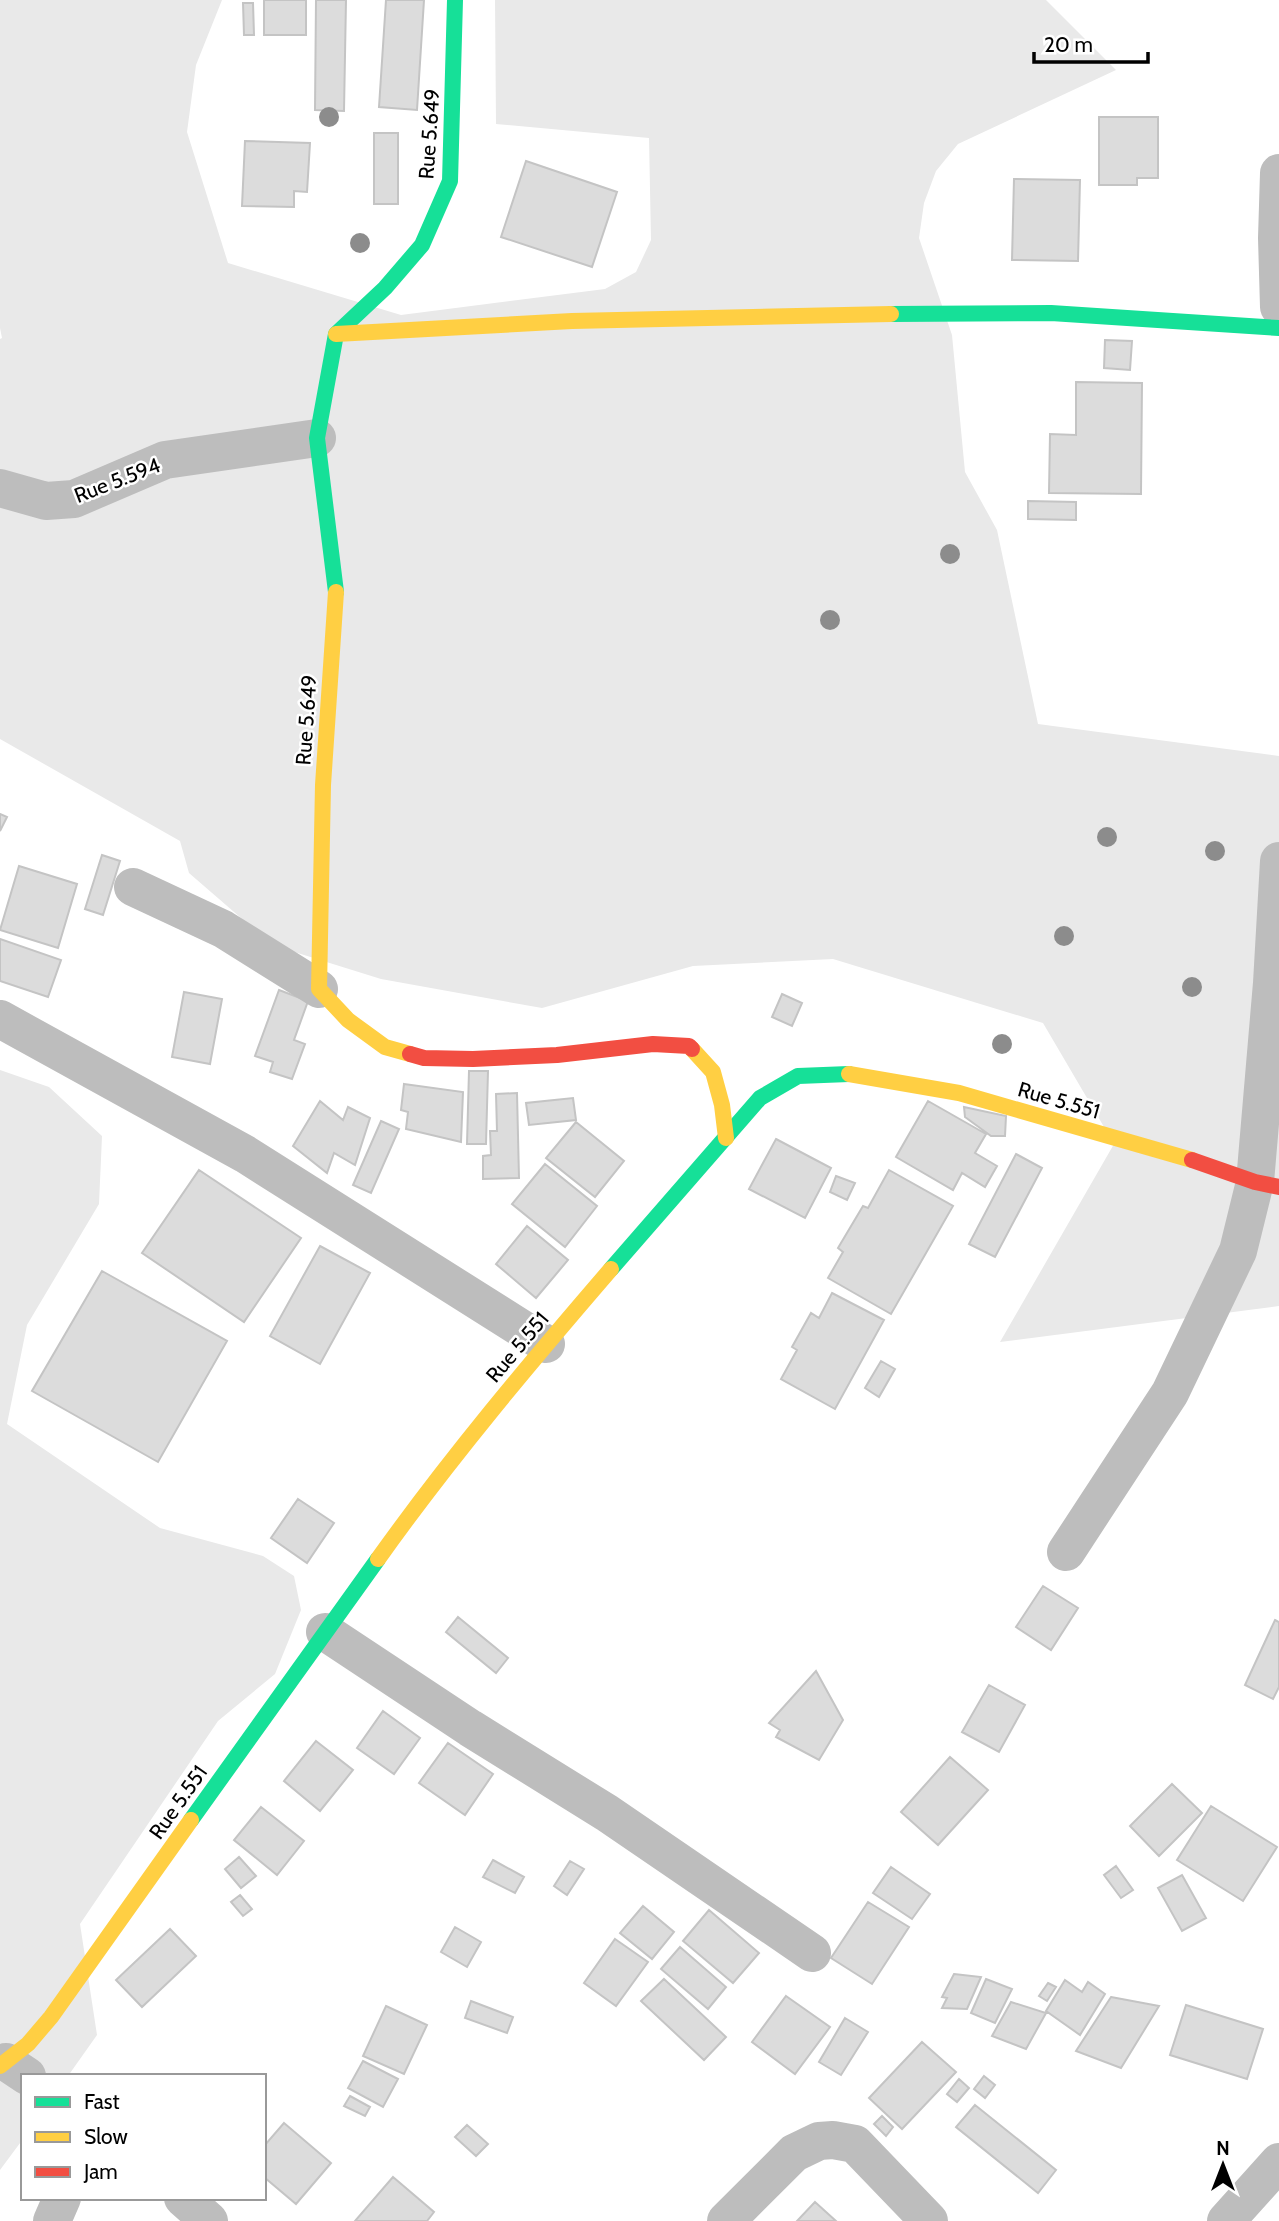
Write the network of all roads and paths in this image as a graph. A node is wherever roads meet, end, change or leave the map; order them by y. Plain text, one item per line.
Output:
1 (455, 0) edge
2 (1279, 173) edge
3 (1279, 307) edge
4 (1279, 328) edge
5 (336, 334) junction
6 (317, 438) junction
7 (0, 488) edge
8 (1279, 861) edge
9 (133, 887) dead end
10 (319, 989) junction
11 (0, 1019) edge
12 (726, 1138) junction
13 (1267, 1185) edge
14 (547, 1344) junction
15 (1066, 1552) dead end
16 (325, 1632) junction
17 (812, 1953) dead end
18 (11, 2068) edge
19 (1279, 2162) edge
20 (61, 2200) edge
21 (185, 2200) edge
22 (52, 2221) edge
23 (209, 2221) edge
24 (726, 2221) edge
25 (929, 2221) edge
26 (1226, 2221) edge

1 - 5 street, Rue 5.649
2 - 3 street
4 - 5 street
5 - 6 street, Rue 5.649
6 - 7 street, Rue 5.594
6 - 10 street, Rue 5.649
8 - 13 street
9 - 10 street
10 - 12 street
11 - 14 street
12 - 13 street, Rue 5.551
12 - 14 street, Rue 5.551
13 - 15 street
14 - 16 street, Rue 5.551
16 - 17 street
16 - 18 street, Rue 5.551
19 - 26 street
20 - 22 street
21 - 23 street
24 - 25 street

